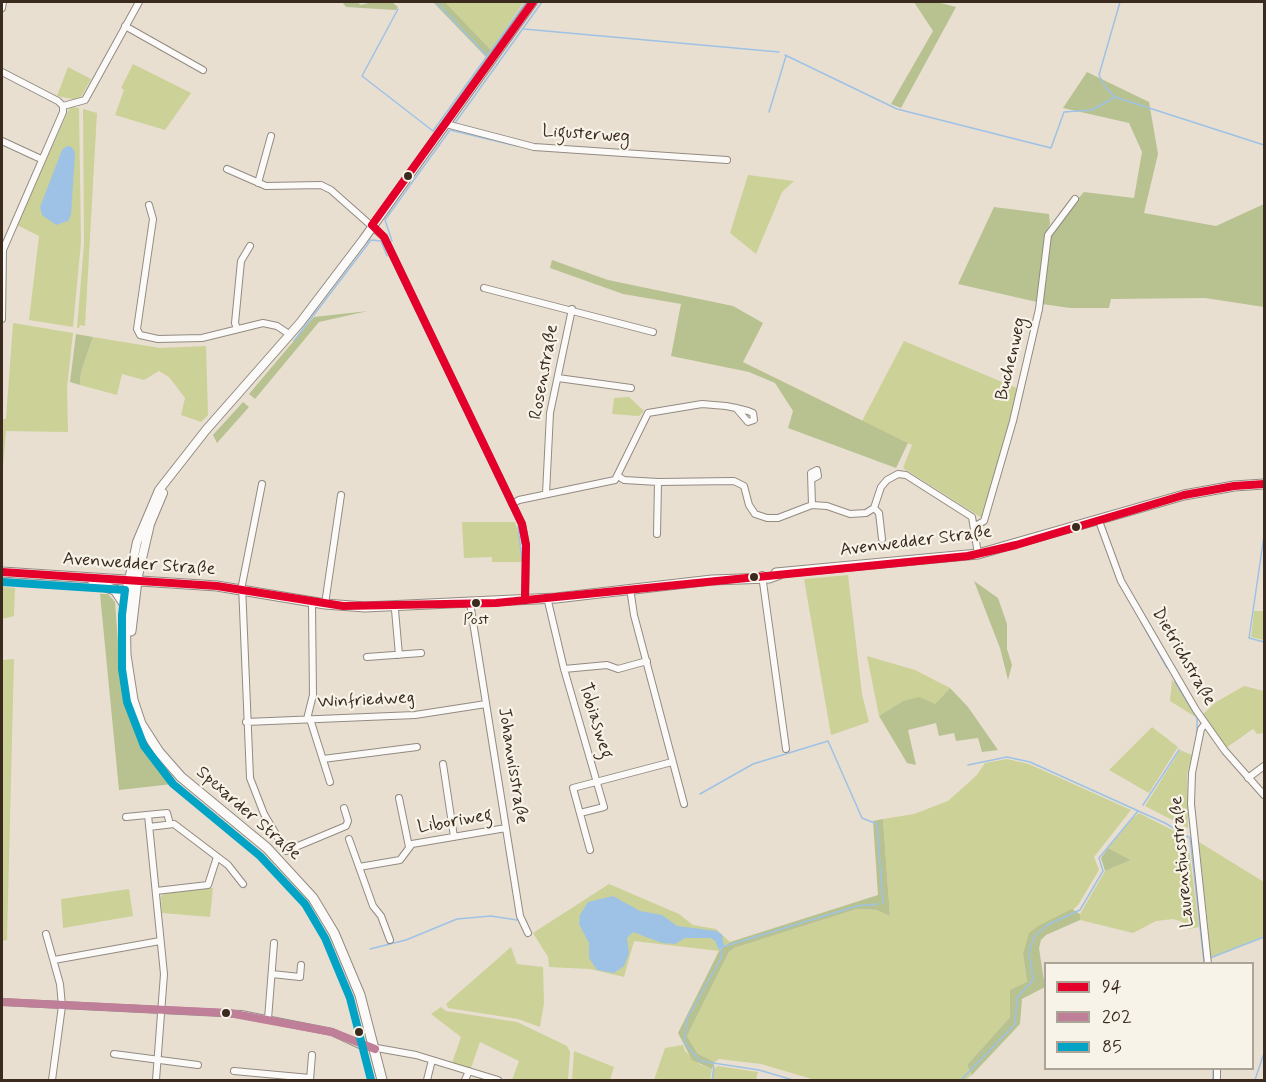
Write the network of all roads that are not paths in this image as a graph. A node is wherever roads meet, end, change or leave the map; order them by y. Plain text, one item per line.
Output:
1 (3, 2) edge
2 (139, 2) edge
3 (533, 2) edge
4 (2, 8) edge
5 (125, 26) junction
6 (203, 70) dead end
7 (2, 72) edge
8 (63, 106) junction
9 (446, 124) junction
10 (271, 136) dead end
11 (2, 141) edge
12 (41, 159) junction
13 (728, 160) dead end
14 (227, 169) dead end
15 (258, 183) junction
16 (1075, 199) dead end
17 (149, 205) dead end
18 (371, 226) junction
19 (250, 246) dead end
20 (2, 249) edge
21 (484, 288) dead end
22 (572, 309) junction
23 (2, 319) edge
24 (237, 329) junction
25 (290, 331) junction
26 (653, 332) dead end
27 (558, 378) junction
28 (631, 388) dead end
29 (736, 408) dead end
30 (618, 476) junction
31 (812, 479) dead end
32 (658, 482) junction
33 (262, 484) dead end
34 (1264, 484) edge
35 (546, 494) junction
36 (341, 495) dead end
37 (512, 504) junction
38 (812, 505) junction
39 (874, 508) junction
40 (1099, 521) junction
41 (975, 526) junction
42 (657, 534) dead end
43 (882, 539) dead end
44 (978, 554) junction
45 (2, 572) edge
46 (759, 576) junction
47 (2, 578) edge
48 (93, 583) junction
49 (132, 583) junction
50 (635, 588) junction
51 (243, 592) junction
52 (548, 597) junction
53 (525, 599) junction
54 (470, 603) junction
55 (325, 604) junction
56 (452, 604) junction
57 (125, 605) junction
58 (312, 606) junction
59 (395, 610) junction
60 (421, 654) dead end
61 (399, 655) junction
62 (367, 657) dead end
63 (647, 661) junction
64 (564, 669) junction
65 (486, 704) junction
66 (308, 719) junction
67 (246, 722) junction
68 (1205, 724) junction
69 (153, 741) junction
70 (417, 747) dead end
71 (786, 749) dead end
72 (323, 759) junction
73 (672, 762) junction
74 (443, 764) dead end
75 (1264, 766) edge
76 (1248, 778) junction
77 (330, 782) dead end
78 (598, 782) junction
79 (1264, 795) edge
80 (399, 798) dead end
81 (684, 804) dead end
82 (344, 808) dead end
83 (580, 813) junction
84 (148, 815) junction
85 (126, 817) dead end
86 (170, 825) junction
87 (149, 827) junction
88 (506, 828) junction
89 (454, 837) junction
90 (349, 839) dead end
91 (409, 847) junction
92 (590, 850) dead end
93 (217, 856) junction
94 (359, 867) junction
95 (243, 884) dead end
96 (156, 891) junction
97 (528, 933) dead end
98 (46, 934) dead end
99 (390, 940) dead end
100 (160, 941) junction
101 (274, 944) dead end
102 (54, 960) junction
103 (1208, 962) edge
104 (301, 965) dead end
105 (272, 974) junction
106 (2, 1002) edge
107 (62, 1005) junction
108 (163, 1009) junction
109 (268, 1019) junction
110 (375, 1049) junction
111 (114, 1054) dead end
112 (312, 1055) dead end
113 (158, 1059) junction
114 (432, 1060) junction
115 (198, 1065) dead end
116 (234, 1071) dead end
117 (469, 1071) junction
118 (310, 1079) edge
119 (52, 1080) edge
120 (156, 1080) edge
121 (381, 1080) edge
122 (427, 1080) edge
123 (465, 1080) edge
124 (498, 1080) edge

1 - 4 street
2 - 5 street
3 - 9 street
5 - 6 street
5 - 8 street
7 - 8 street
8 - 12 street
9 - 13 street, Ligusterweg
9 - 18 street
10 - 15 street
11 - 12 street
12 - 20 street
14 - 15 street
15 - 18 street
16 - 41 street, Buchenweg
17 - 24 street
18 - 25 street
18 - 37 street
19 - 24 street
20 - 23 street
21 - 22 street, Rosenstraße
22 - 26 street
22 - 27 street, Rosenstraße
24 - 25 street
25 - 49 street
27 - 28 street
27 - 35 street, Rosenstraße
29 - 30 street
30 - 32 street
30 - 35 street
31 - 38 street
32 - 38 street
32 - 42 street
33 - 51 street
34 - 40 main road, Avenwedder Straße
35 - 37 street
36 - 55 street
37 - 53 street
38 - 39 street
39 - 41 street
39 - 43 street
40 - 44 main road, Avenwedder Straße
40 - 68 street, Dietrichstraße
41 - 44 street
44 - 46 main road, Avenwedder Straße
45 - 49 main road, Avenwedder Straße
46 - 50 main road, Avenwedder Straße
46 - 71 street
47 - 48 main road, Avenwedder Straße
48 - 49 main road, Avenwedder Straße
48 - 57 main road
49 - 51 main road, Avenwedder Straße
49 - 57 main road, Spexarder Straße
49 - 69 main road, Spexarder Straße
50 - 52 main road, Avenwedder Straße
50 - 63 street
51 - 55 main road, Avenwedder Straße
51 - 58 main road, Avenwedder Straße
51 - 67 street
52 - 53 main road, Avenwedder Straße
52 - 64 street, Tobiasweg
53 - 54 main road, Avenwedder Straße
54 - 56 main road, Avenwedder Straße
54 - 65 street, Johannisstraße
55 - 56 main road, Avenwedder Straße
56 - 59 main road, Avenwedder Straße
57 - 69 main road, Spexarder Straße
58 - 59 main road, Avenwedder Straße
58 - 66 street
59 - 61 street
60 - 61 street
61 - 62 street
63 - 64 street, Tobiasweg
63 - 73 street
64 - 78 street, Tobiasweg
65 - 66 street, Winfriedweg
65 - 88 street, Johannisstraße
66 - 67 street, Winfriedweg
66 - 72 street
67 - 82 street
68 - 76 street, Dietrichstraße
68 - 103 street, Laurentiusstraße
69 - 110 main road, Spexarder Straße
70 - 72 street
72 - 77 street
73 - 78 street
73 - 81 street
74 - 89 street
75 - 76 street
76 - 79 street, Dietrichstraße
78 - 83 street, Tobiasweg
78 - 83 street, Tobiasweg
80 - 91 street, Liboriweg
83 - 92 street, Tobiasweg
84 - 85 street
84 - 86 street
84 - 87 street
86 - 87 street
86 - 93 street
87 - 96 street
88 - 89 street, Liboriweg
88 - 97 street, Johannisstraße
89 - 91 street, Liboriweg
90 - 94 street
91 - 94 street, Liboriweg
93 - 95 street
93 - 96 street
94 - 99 street
96 - 100 street
98 - 102 street
100 - 102 street
100 - 108 street
101 - 105 street
102 - 107 street
104 - 105 street
105 - 109 street
106 - 107 street
107 - 108 street
107 - 119 street
108 - 109 street
108 - 113 street
109 - 110 street
110 - 114 street
110 - 121 main road, Spexarder Straße
111 - 113 street
112 - 118 street
113 - 115 street
113 - 120 street
114 - 117 street
114 - 122 street
116 - 118 street
117 - 123 street
117 - 124 street

